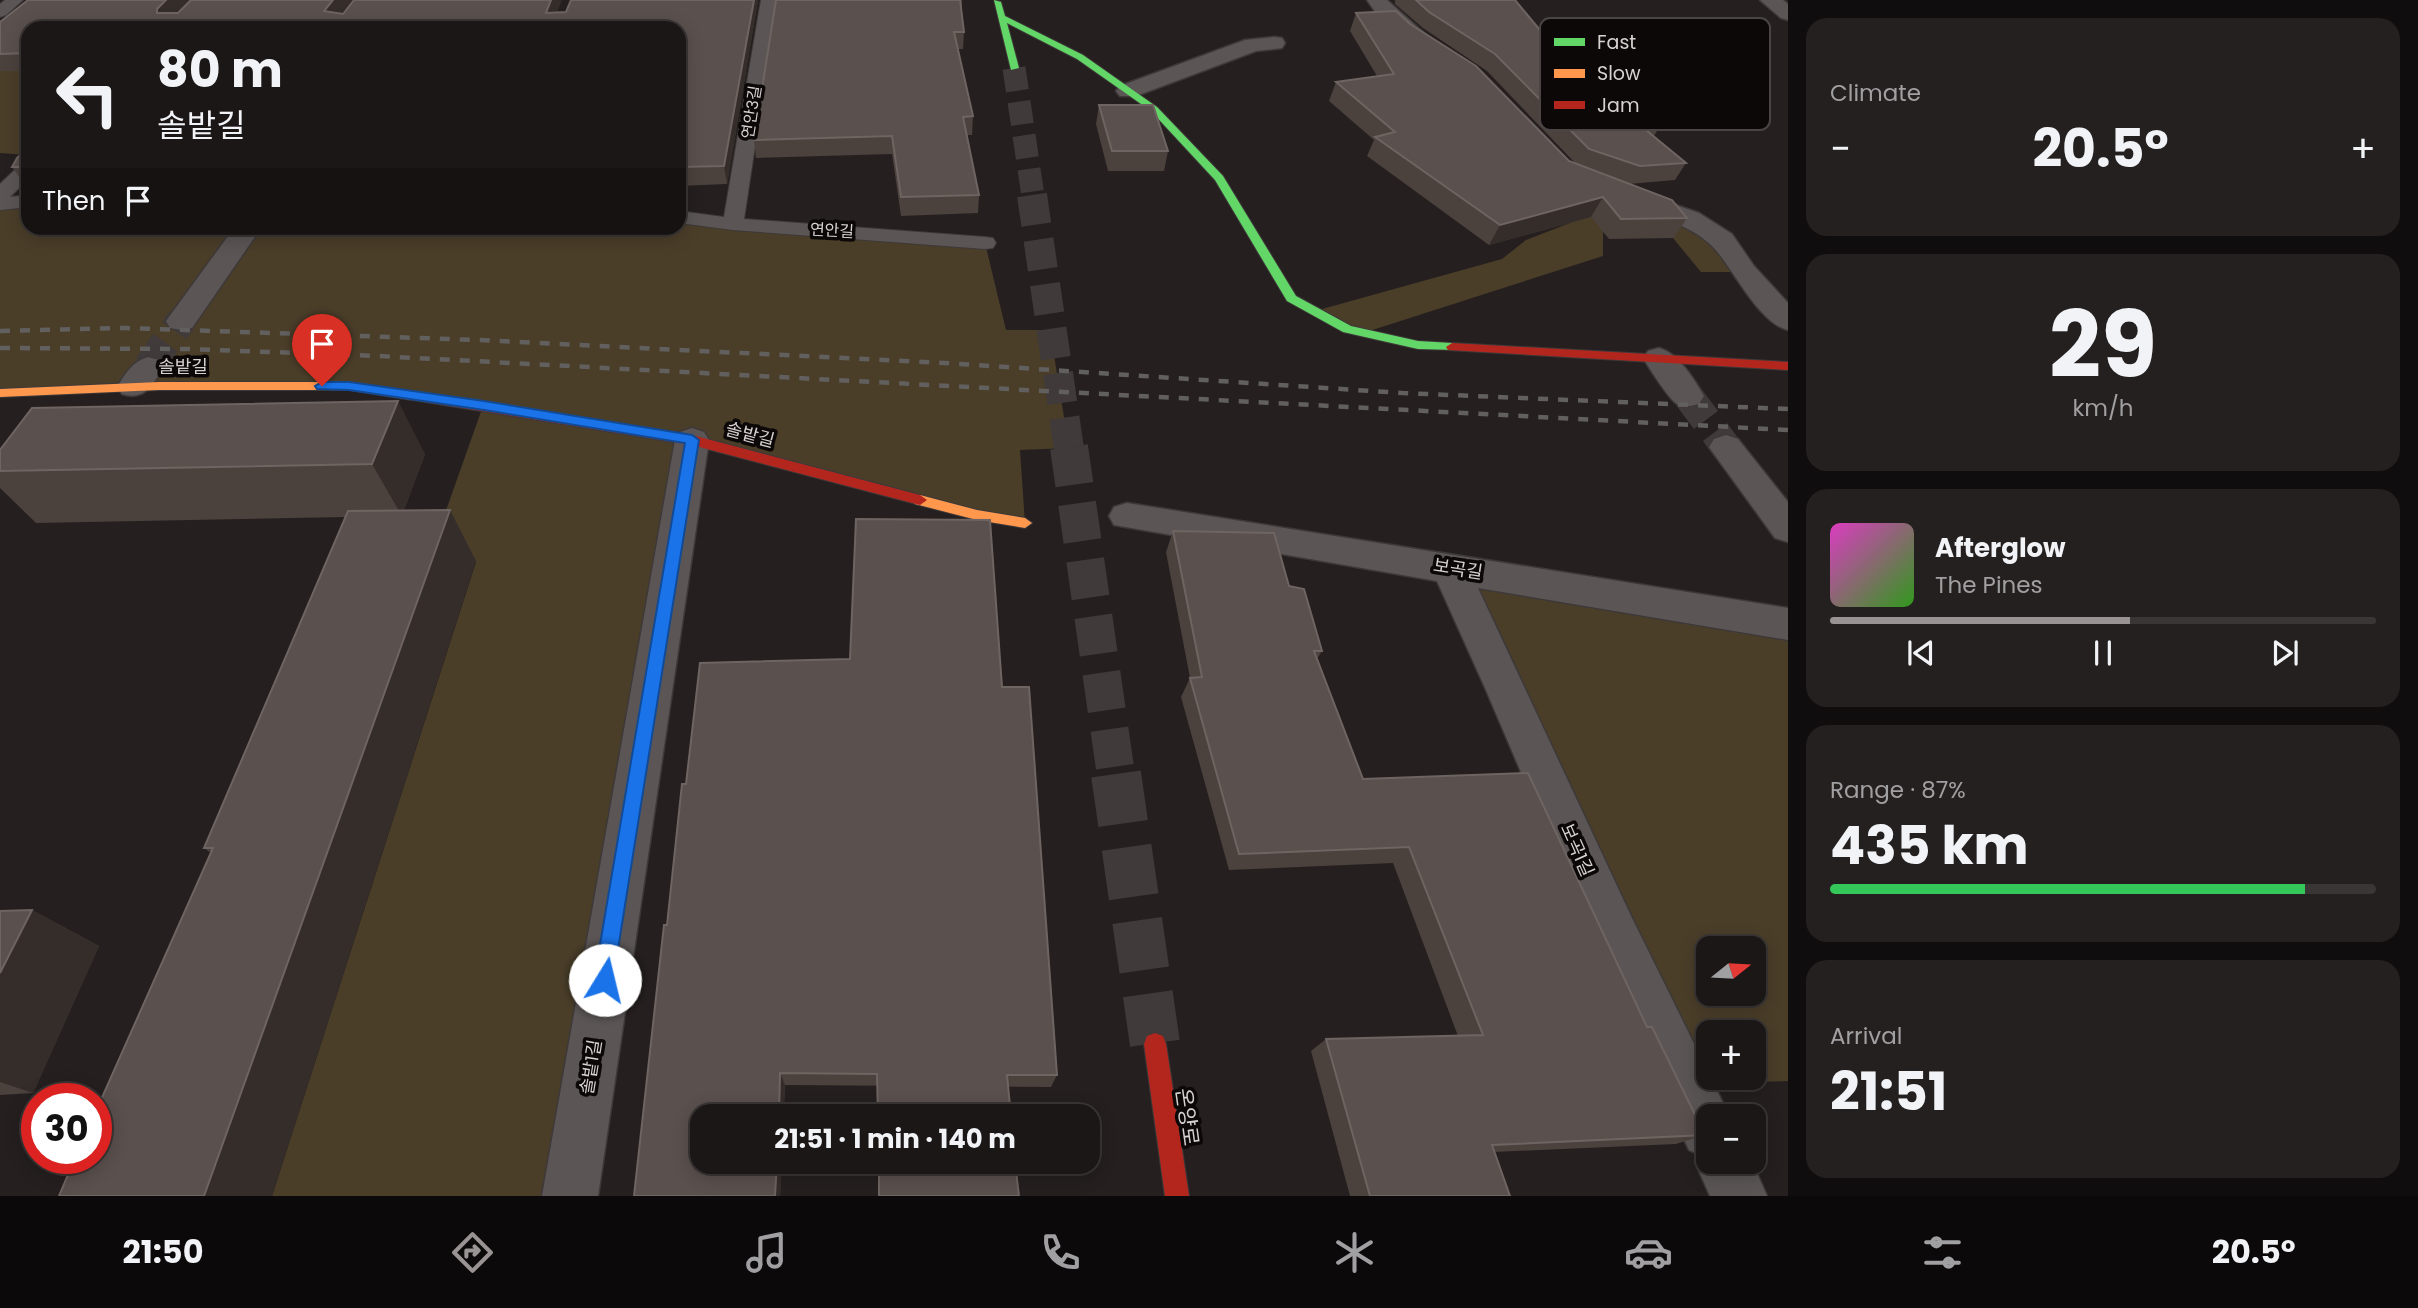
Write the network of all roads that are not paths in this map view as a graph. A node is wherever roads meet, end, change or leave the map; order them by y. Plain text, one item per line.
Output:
1 (15, 0) edge
2 (769, 0) edge
3 (997, 0) edge
4 (1377, 0) edge
5 (1770, 0) edge
6 (0, 12) edge
7 (1788, 14) edge
8 (1003, 19) junction
9 (1274, 43) dead end
10 (1445, 57) edge
11 (1014, 68) tunnel mouth
12 (1128, 91) junction
13 (21, 175) edge
14 (1617, 192) edge
15 (0, 195) edge
16 (21, 202) edge
17 (0, 204) edge
18 (686, 218) edge
19 (733, 224) junction
20 (242, 235) edge
21 (985, 243) dead end
22 (181, 321) tunnel mouth
23 (1788, 321) edge
24 (1658, 358) junction
25 (1788, 366) edge
26 (0, 393) edge
27 (1688, 396) tunnel mouth
28 (692, 440) junction
29 (1726, 447) tunnel mouth
30 (1127, 516) dead end
31 (1025, 523) dead end
32 (1788, 528) edge
33 (1448, 567) junction
34 (1788, 624) edge
35 (1155, 1044) tunnel mouth
36 (1696, 1106) edge
37 (1729, 1174) edge
38 (570, 1196) edge
39 (1177, 1196) edge
40 (1739, 1196) edge

1 - 6 lane
2 - 19 lane, 연안3길
3 - 8 street
4 - 10 street
5 - 7 street
8 - 11 street
8 - 12 street
9 - 12 street
12 - 24 street
13 - 15 lane
14 - 23 street
16 - 17 lane
18 - 19 lane, 연안길
19 - 21 lane, 연안길
20 - 22 street
24 - 25 street
24 - 27 street
26 - 28 street, 솔밭길
28 - 31 street, 솔밭길
28 - 38 street, 솔밭1길
29 - 32 street
30 - 33 street, 보곡길
33 - 34 street, 보곡길
33 - 36 street, 보곡1길
35 - 39 street, 온양로
37 - 40 street

